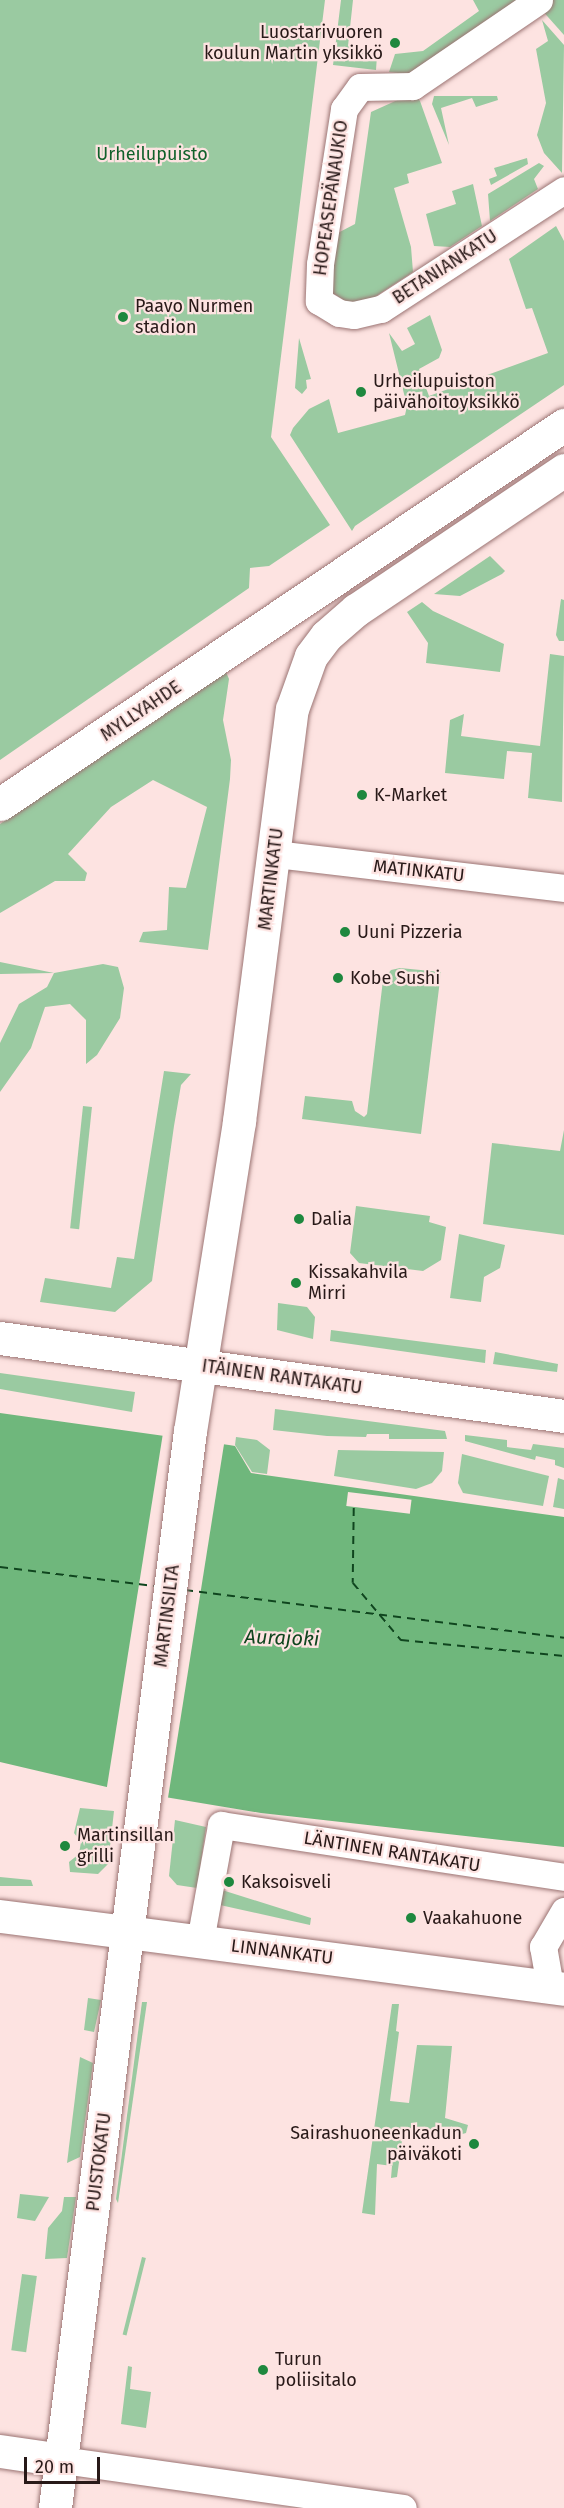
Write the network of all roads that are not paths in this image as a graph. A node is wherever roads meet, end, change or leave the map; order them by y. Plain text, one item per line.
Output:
1 (538, 0) edge
2 (564, 190) edge
3 (319, 301) joint
4 (564, 425) edge
5 (564, 470) edge
6 (0, 804) edge
7 (275, 854) junction
8 (564, 888) edge
9 (0, 1338) edge
10 (202, 1366) junction
11 (564, 1416) edge
12 (192, 1417) joint
13 (142, 1815) joint
14 (564, 1877) edge
15 (564, 1911) edge
16 (0, 1917) edge
17 (128, 1932) junction
18 (200, 1941) junction
19 (559, 1982) edge
20 (0, 2451) edge
21 (62, 2460) junction
22 (56, 2508) edge
23 (403, 2508) edge

1 - 3 street, HOPEASEPÄNAUKIO
2 - 3 street, BETANIANKATU
4 - 6 main road, MYLLYAHDE
5 - 7 main road, MARTINKATU
7 - 8 street, MATINKATU
7 - 10 main road, MARTINKATU
9 - 10 main road, ITÄINEN RANTAKATU
10 - 11 main road, ITÄINEN RANTAKATU
10 - 12 main road, MARTINKATU
12 - 13 main road, MARTINSILTA
13 - 17 main road, PUISTOKATU
14 - 18 street, LÄNTINEN RANTAKATU
15 - 19 street
16 - 17 main road, LINNANKATU
17 - 18 main road, LINNANKATU
17 - 21 main road, PUISTOKATU
18 - 19 main road, LINNANKATU
20 - 21 main road
21 - 22 main road, PUISTOKATU
21 - 23 street

